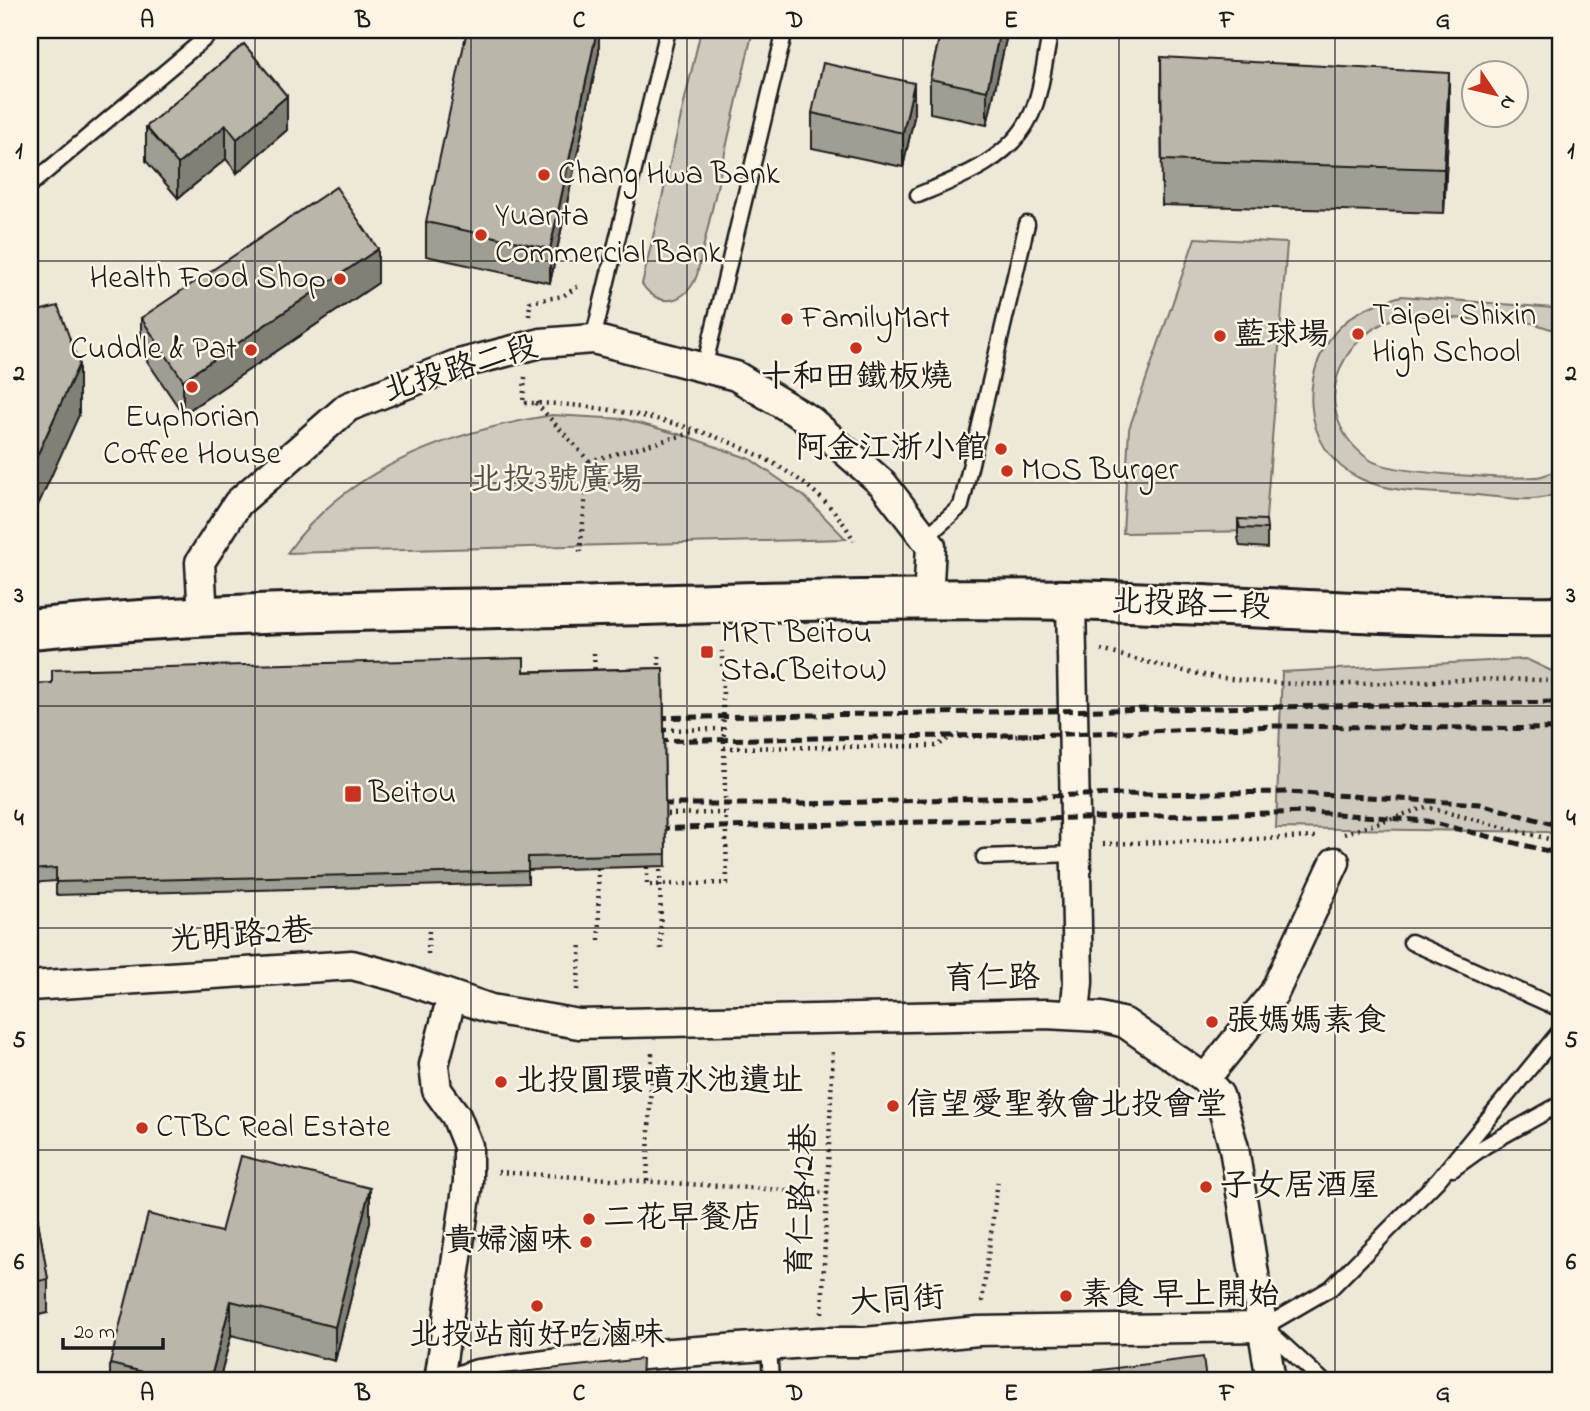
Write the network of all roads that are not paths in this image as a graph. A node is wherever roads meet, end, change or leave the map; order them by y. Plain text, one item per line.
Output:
1 (215, 30) edge
2 (668, 30) edge
3 (785, 30) edge
4 (1051, 30) edge
5 (30, 185) edge
6 (918, 195) dead end
7 (1027, 224) dead end
8 (593, 339) junction
9 (704, 368) junction
10 (925, 538) junction
11 (928, 600) junction
12 (1071, 600) junction
13 (1560, 616) edge
14 (203, 617) junction
15 (1454, 617) junction
16 (30, 629) edge
17 (1560, 642) edge
18 (1075, 854) junction
19 (984, 857) dead end
20 (1335, 862) dead end
21 (1411, 942) dead end
22 (30, 986) edge
23 (452, 996) junction
24 (1560, 1009) edge
25 (1075, 1014) junction
26 (1560, 1031) edge
27 (1205, 1079) junction
28 (1560, 1104) edge
29 (1438, 1180) junction
30 (1264, 1327) junction
31 (769, 1346) junction
32 (439, 1381) edge
33 (457, 1381) edge
34 (771, 1381) edge
35 (1271, 1381) edge
36 (1323, 1381) edge

1 - 5 lane
2 - 8 lane
3 - 9 lane
4 - 6 lane
7 - 10 lane
8 - 9 street, 北投路二段
8 - 14 street, 北投路二段
9 - 10 street, 北投路二段
10 - 11 street, 北投路二段
11 - 12 street, 北投路二段
11 - 14 street, 北投路二段
12 - 15 street, 北投路二段
12 - 18 street
13 - 15 street
14 - 16 street, 北投路二段
15 - 17 street
18 - 19 lane
18 - 25 street
20 - 27 street
21 - 24 lane
22 - 23 street, 光明路2巷
23 - 25 street, 育仁路
23 - 32 street
25 - 27 street, 育仁路
26 - 29 lane
27 - 30 street, 育仁路
28 - 29 lane
29 - 30 lane
30 - 31 street, 大同街
30 - 35 street, 育仁路
30 - 36 lane
31 - 33 street, 大同街
31 - 34 lane

